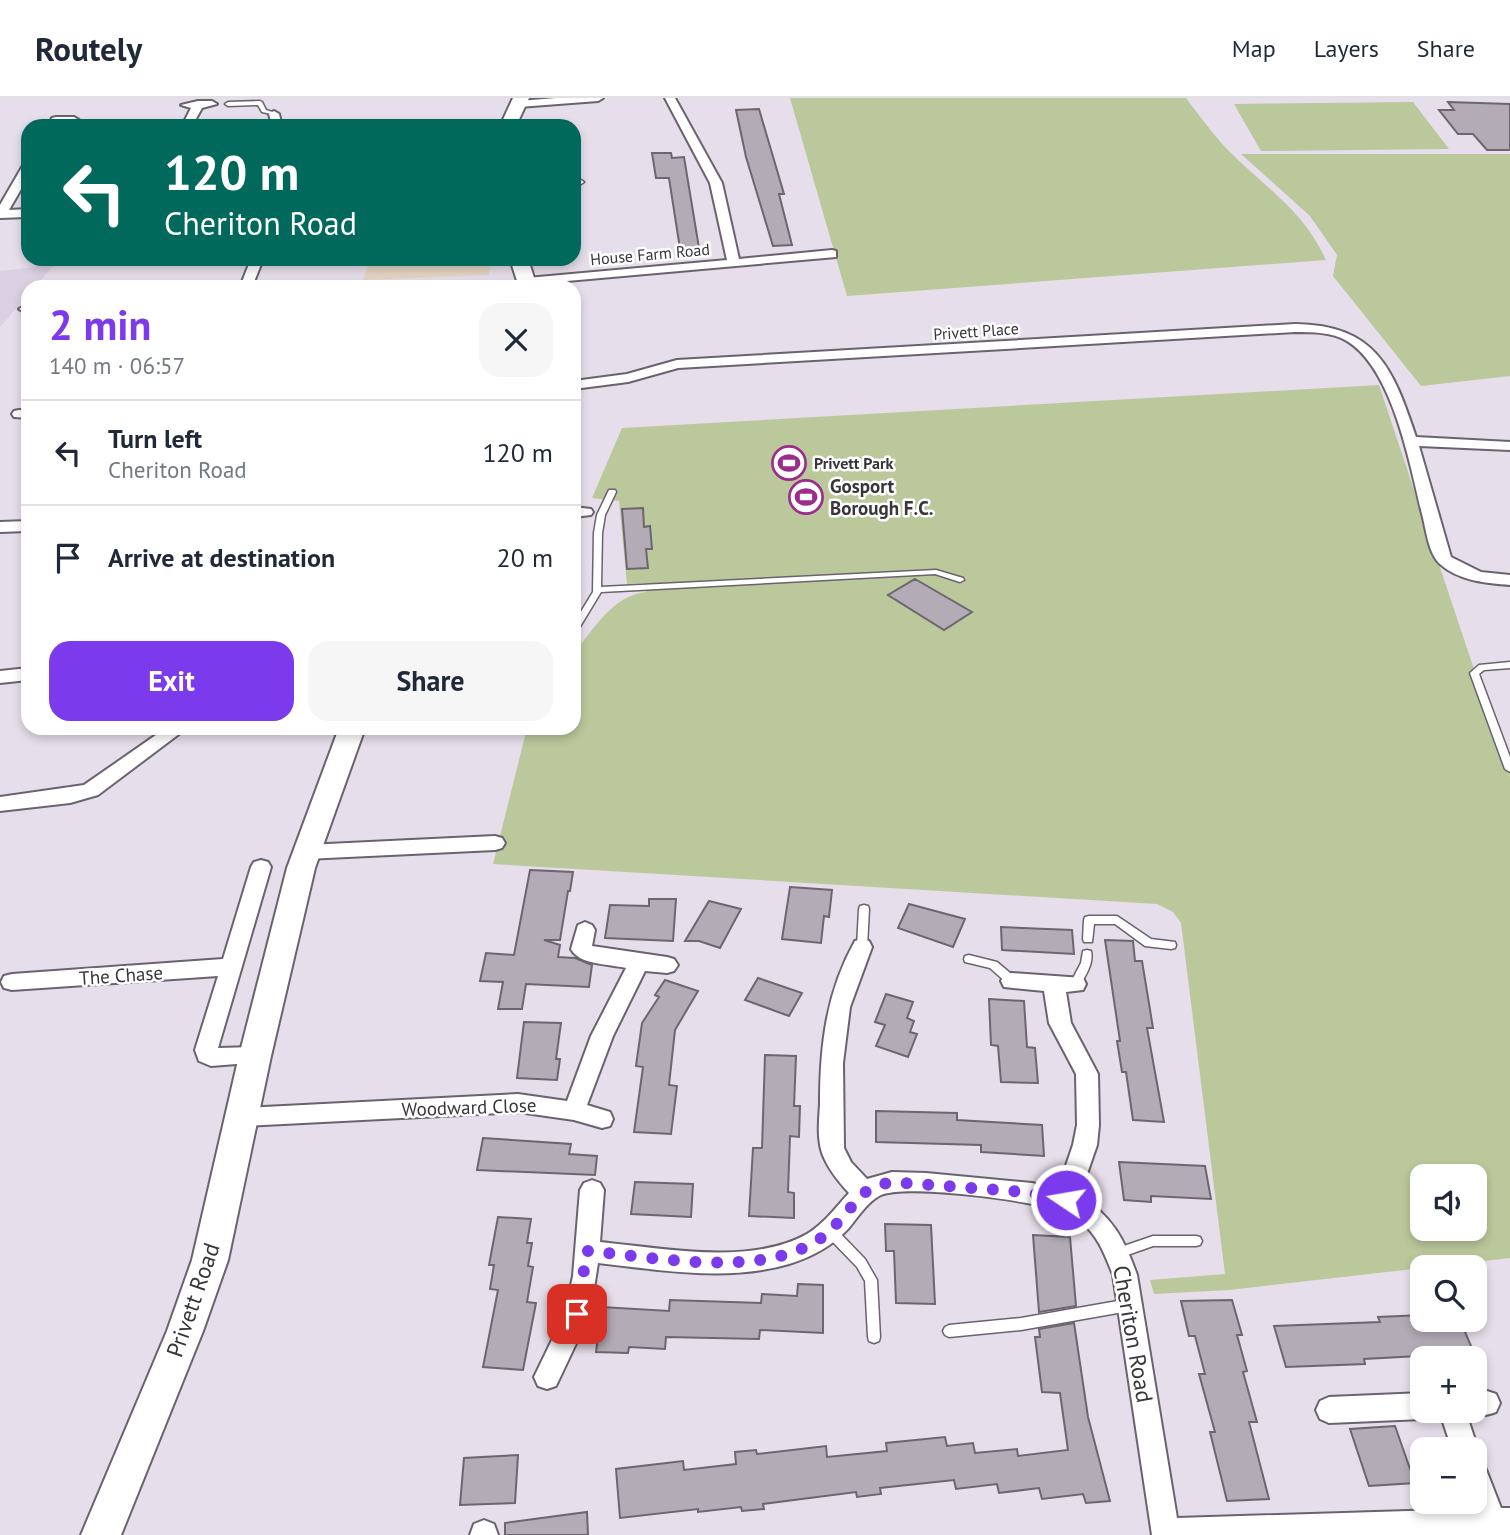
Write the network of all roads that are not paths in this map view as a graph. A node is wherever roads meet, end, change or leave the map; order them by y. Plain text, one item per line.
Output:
1 (598, 98) edge
2 (670, 98) edge
3 (520, 101) edge
4 (212, 104) dead end
5 (228, 104) dead end
6 (189, 119) edge
7 (275, 119) edge
8 (512, 119) edge
9 (21, 179) edge
10 (21, 213) edge
11 (1, 214) edge
12 (832, 254) dead end
13 (734, 263) junction
14 (567, 280) edge
15 (581, 384) edge
16 (1409, 441) junction
17 (1510, 446) edge
18 (612, 492) dead end
19 (581, 512) edge
20 (601, 515) junction
21 (21, 526) edge
22 (0, 527) edge
23 (960, 580) dead end
24 (1510, 580) edge
25 (598, 590) junction
26 (581, 620) edge
27 (1510, 665) edge
28 (21, 675) edge
29 (0, 677) edge
30 (168, 735) edge
31 (349, 735) edge
32 (1507, 755) edge
33 (1510, 769) edge
34 (0, 804) edge
35 (495, 843) dead end
36 (306, 852) junction
37 (261, 867) dead end
38 (864, 909) dead end
39 (584, 930) dead end
40 (1088, 939) dead end
41 (1171, 945) dead end
42 (862, 947) joint
43 (1087, 954) dead end
44 (969, 959) dead end
45 (639, 962) junction
46 (667, 965) dead end
47 (230, 967) junction
48 (11, 981) dead end
49 (1012, 981) joint
50 (1064, 984) junction
51 (255, 1056) junction
52 (574, 1111) junction
53 (243, 1116) junction
54 (602, 1119) dead end
55 (592, 1191) dead end
56 (864, 1193) junction
57 (1066, 1200) junction
58 (830, 1230) junction
59 (1196, 1241) dead end
60 (587, 1251) junction
61 (1119, 1253) junction
62 (1129, 1305) junction
63 (949, 1331) dead end
64 (874, 1337) dead end
65 (547, 1377) dead end
66 (1410, 1407) edge
67 (1329, 1410) dead end
68 (1487, 1497) edge
69 (1501, 1522) edge
70 (1166, 1534) edge
71 (101, 1535) edge

1 - 3 street
2 - 13 street, House Farm Road
3 - 8 main road
4 - 6 street
5 - 7 lane
9 - 11 street
10 - 11 street
12 - 13 street, House Farm Road
13 - 14 street, House Farm Road
15 - 16 street, Privett Place
16 - 17 street
16 - 24 street, Privett Place
18 - 20 lane
19 - 20 lane
20 - 25 lane
21 - 22 street
23 - 25 lane
25 - 26 lane
27 - 32 lane
28 - 29 street
30 - 34 street
31 - 36 main road, Privett Road
32 - 33 lane
35 - 36 street
36 - 51 main road, Privett Road
37 - 47 street
38 - 42 lane
39 - 45 street
40 - 41 lane
42 - 56 street
43 - 50 lane
44 - 49 lane
45 - 46 street
45 - 52 street
47 - 48 street, The Chase
47 - 51 street
49 - 50 street
50 - 57 street
51 - 53 main road, Privett Road
52 - 53 street, Woodward Close
52 - 54 street, Woodward Close
53 - 71 main road, Privett Road
55 - 60 street
56 - 57 street, Cheriton Road
56 - 58 street, Cheriton Road
57 - 61 street, Cheriton Road
58 - 60 street, Cheriton Road
58 - 64 lane
59 - 61 lane
60 - 65 street
61 - 62 street, Cheriton Road
62 - 63 lane
62 - 70 street, Cheriton Road
66 - 67 street
68 - 69 street
69 - 70 street

